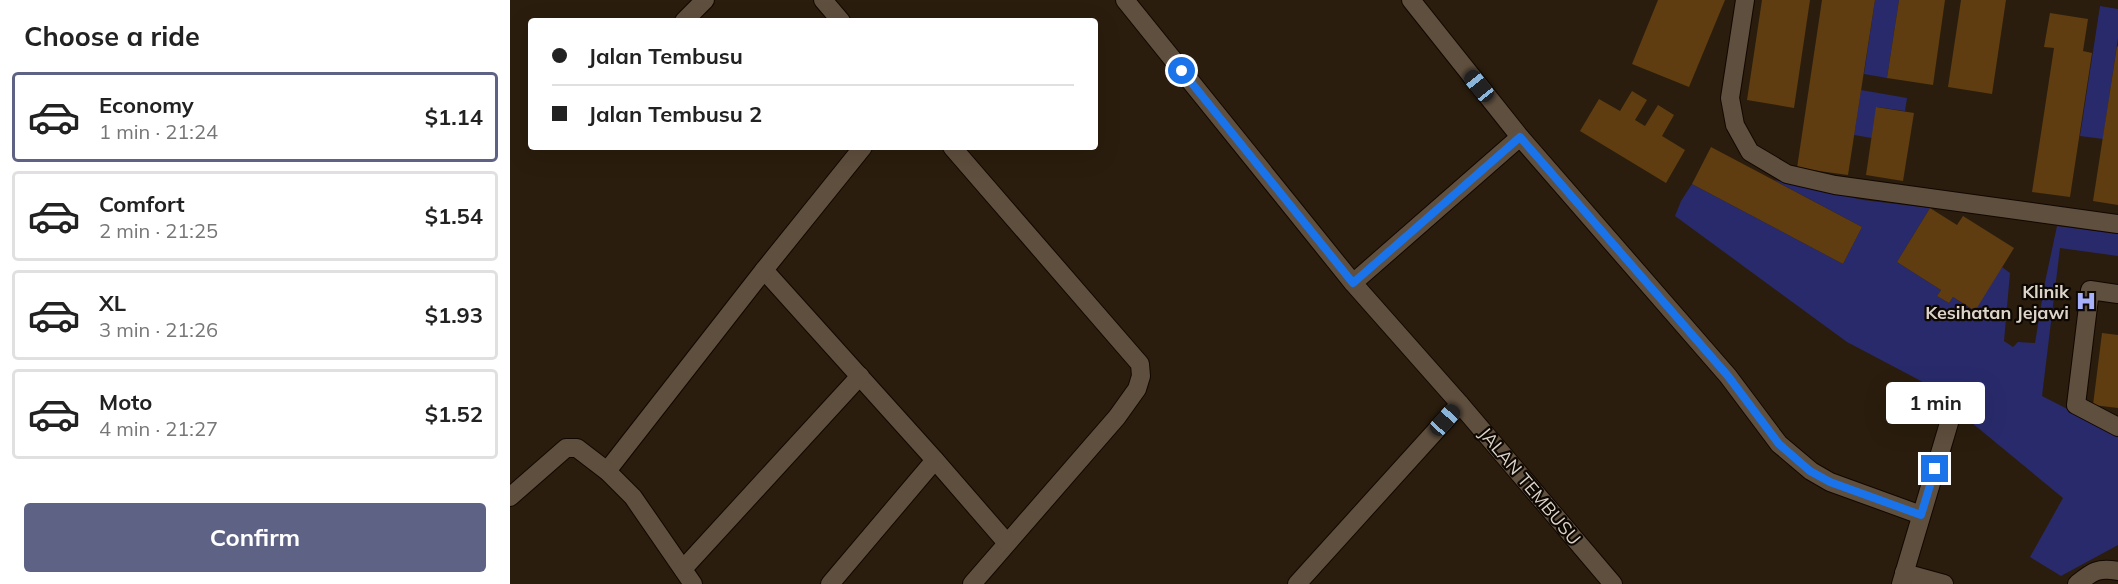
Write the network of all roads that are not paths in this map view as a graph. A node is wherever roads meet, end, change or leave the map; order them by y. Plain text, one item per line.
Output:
1 (705, 0) edge
2 (823, 0) edge
3 (1125, 0) edge
4 (1411, 0) edge
5 (1745, 0) edge
6 (687, 18) edge
7 (838, 18) edge
8 (1520, 137) junction
9 (861, 150) edge
10 (955, 150) edge
11 (2118, 224) edge
12 (764, 270) junction
13 (1353, 283) junction
14 (2118, 294) edge
15 (860, 376) junction
16 (1460, 404) junction
17 (1949, 423) dead end
18 (2118, 427) edge
19 (935, 460) junction
20 (607, 471) junction
21 (510, 497) edge
22 (1921, 515) junction
23 (1007, 543) junction
24 (2118, 571) edge
25 (688, 577) edge
26 (1902, 579) edge
27 (980, 581) edge
28 (830, 584) edge
29 (1297, 584) edge
30 (1613, 584) edge
31 (1944, 584) edge
32 (2077, 584) edge

1 - 6 street
2 - 7 street
3 - 13 street, JALAN TEMBUSU
4 - 8 street
5 - 11 street
8 - 13 street
8 - 22 street
9 - 12 street
10 - 23 street
12 - 15 street
12 - 20 street
13 - 16 street, JALAN TEMBUSU
14 - 18 street
15 - 19 street
15 - 25 street
16 - 29 street
16 - 30 street, JALAN TEMBUSU
17 - 22 street
19 - 23 street
19 - 28 street
20 - 21 street
20 - 25 street
22 - 26 street
23 - 27 street
24 - 32 street
26 - 31 street

